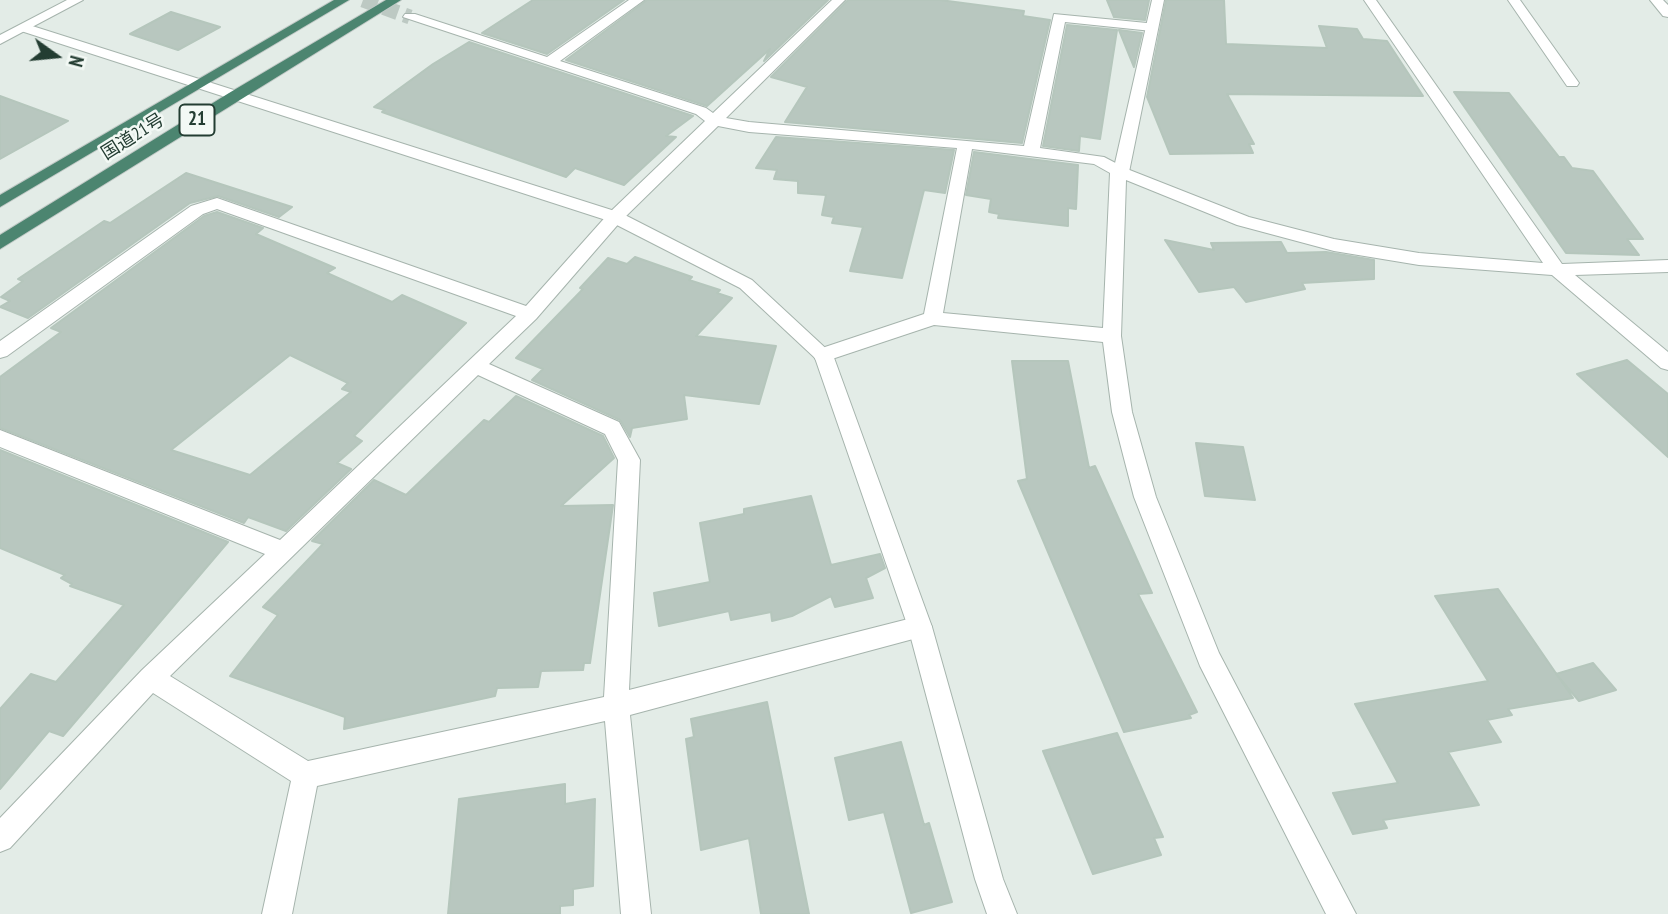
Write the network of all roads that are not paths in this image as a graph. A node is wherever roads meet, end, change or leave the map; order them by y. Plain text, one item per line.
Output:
1 (77, 0) edge
2 (343, 0) edge
3 (396, 0) edge
4 (638, 0) edge
5 (839, 0) edge
6 (1158, 0) edge
7 (1370, 0) edge
8 (1514, 0) edge
9 (1656, 0) edge
10 (1668, 13) edge
11 (410, 17) tunnel mouth
12 (0, 19) edge
13 (26, 27) junction
14 (1152, 27) junction
15 (0, 40) edge
16 (550, 61) junction
17 (1572, 83) dead end
18 (199, 85) junction
19 (234, 96) junction
20 (713, 120) junction
21 (965, 144) junction
22 (1031, 152) junction
23 (1121, 172) junction
24 (0, 202) edge
25 (615, 218) junction
26 (0, 243) edge
27 (1668, 266) edge
28 (1557, 270) junction
29 (529, 314) junction
30 (933, 318) junction
31 (1112, 336) junction
32 (0, 351) edge
33 (823, 355) junction
34 (1668, 363) edge
35 (476, 366) junction
36 (0, 438) edge
37 (283, 551) junction
38 (920, 627) junction
39 (151, 678) junction
40 (617, 706) junction
41 (306, 775) junction
42 (0, 838) edge
43 (277, 914) edge
44 (636, 914) edge
45 (1002, 914) edge
46 (1341, 914) edge

1 - 13 street
2 - 18 highway, 国道21号 / 21
3 - 19 highway, 国道21号 / 21
4 - 16 street
5 - 20 street
6 - 14 street
7 - 28 street
8 - 17 street
9 - 10 street
11 - 16 street
12 - 13 street
13 - 15 street
13 - 18 street
14 - 22 street
14 - 23 street
16 - 20 street
18 - 19 street
18 - 24 highway, 国道21号 / 21
19 - 25 street
19 - 26 highway, 国道21号 / 21
20 - 21 street
20 - 25 street
21 - 22 street
21 - 30 street
22 - 23 street
23 - 28 street
23 - 31 street
25 - 29 street
25 - 33 street
27 - 28 street
28 - 34 street
29 - 32 street
29 - 35 street
30 - 31 street
30 - 33 street
31 - 46 street
33 - 38 street
35 - 37 street
35 - 40 street
36 - 37 street
37 - 39 street
38 - 40 street
38 - 45 street
39 - 41 street
39 - 42 street
40 - 41 street
40 - 44 street
41 - 43 street

